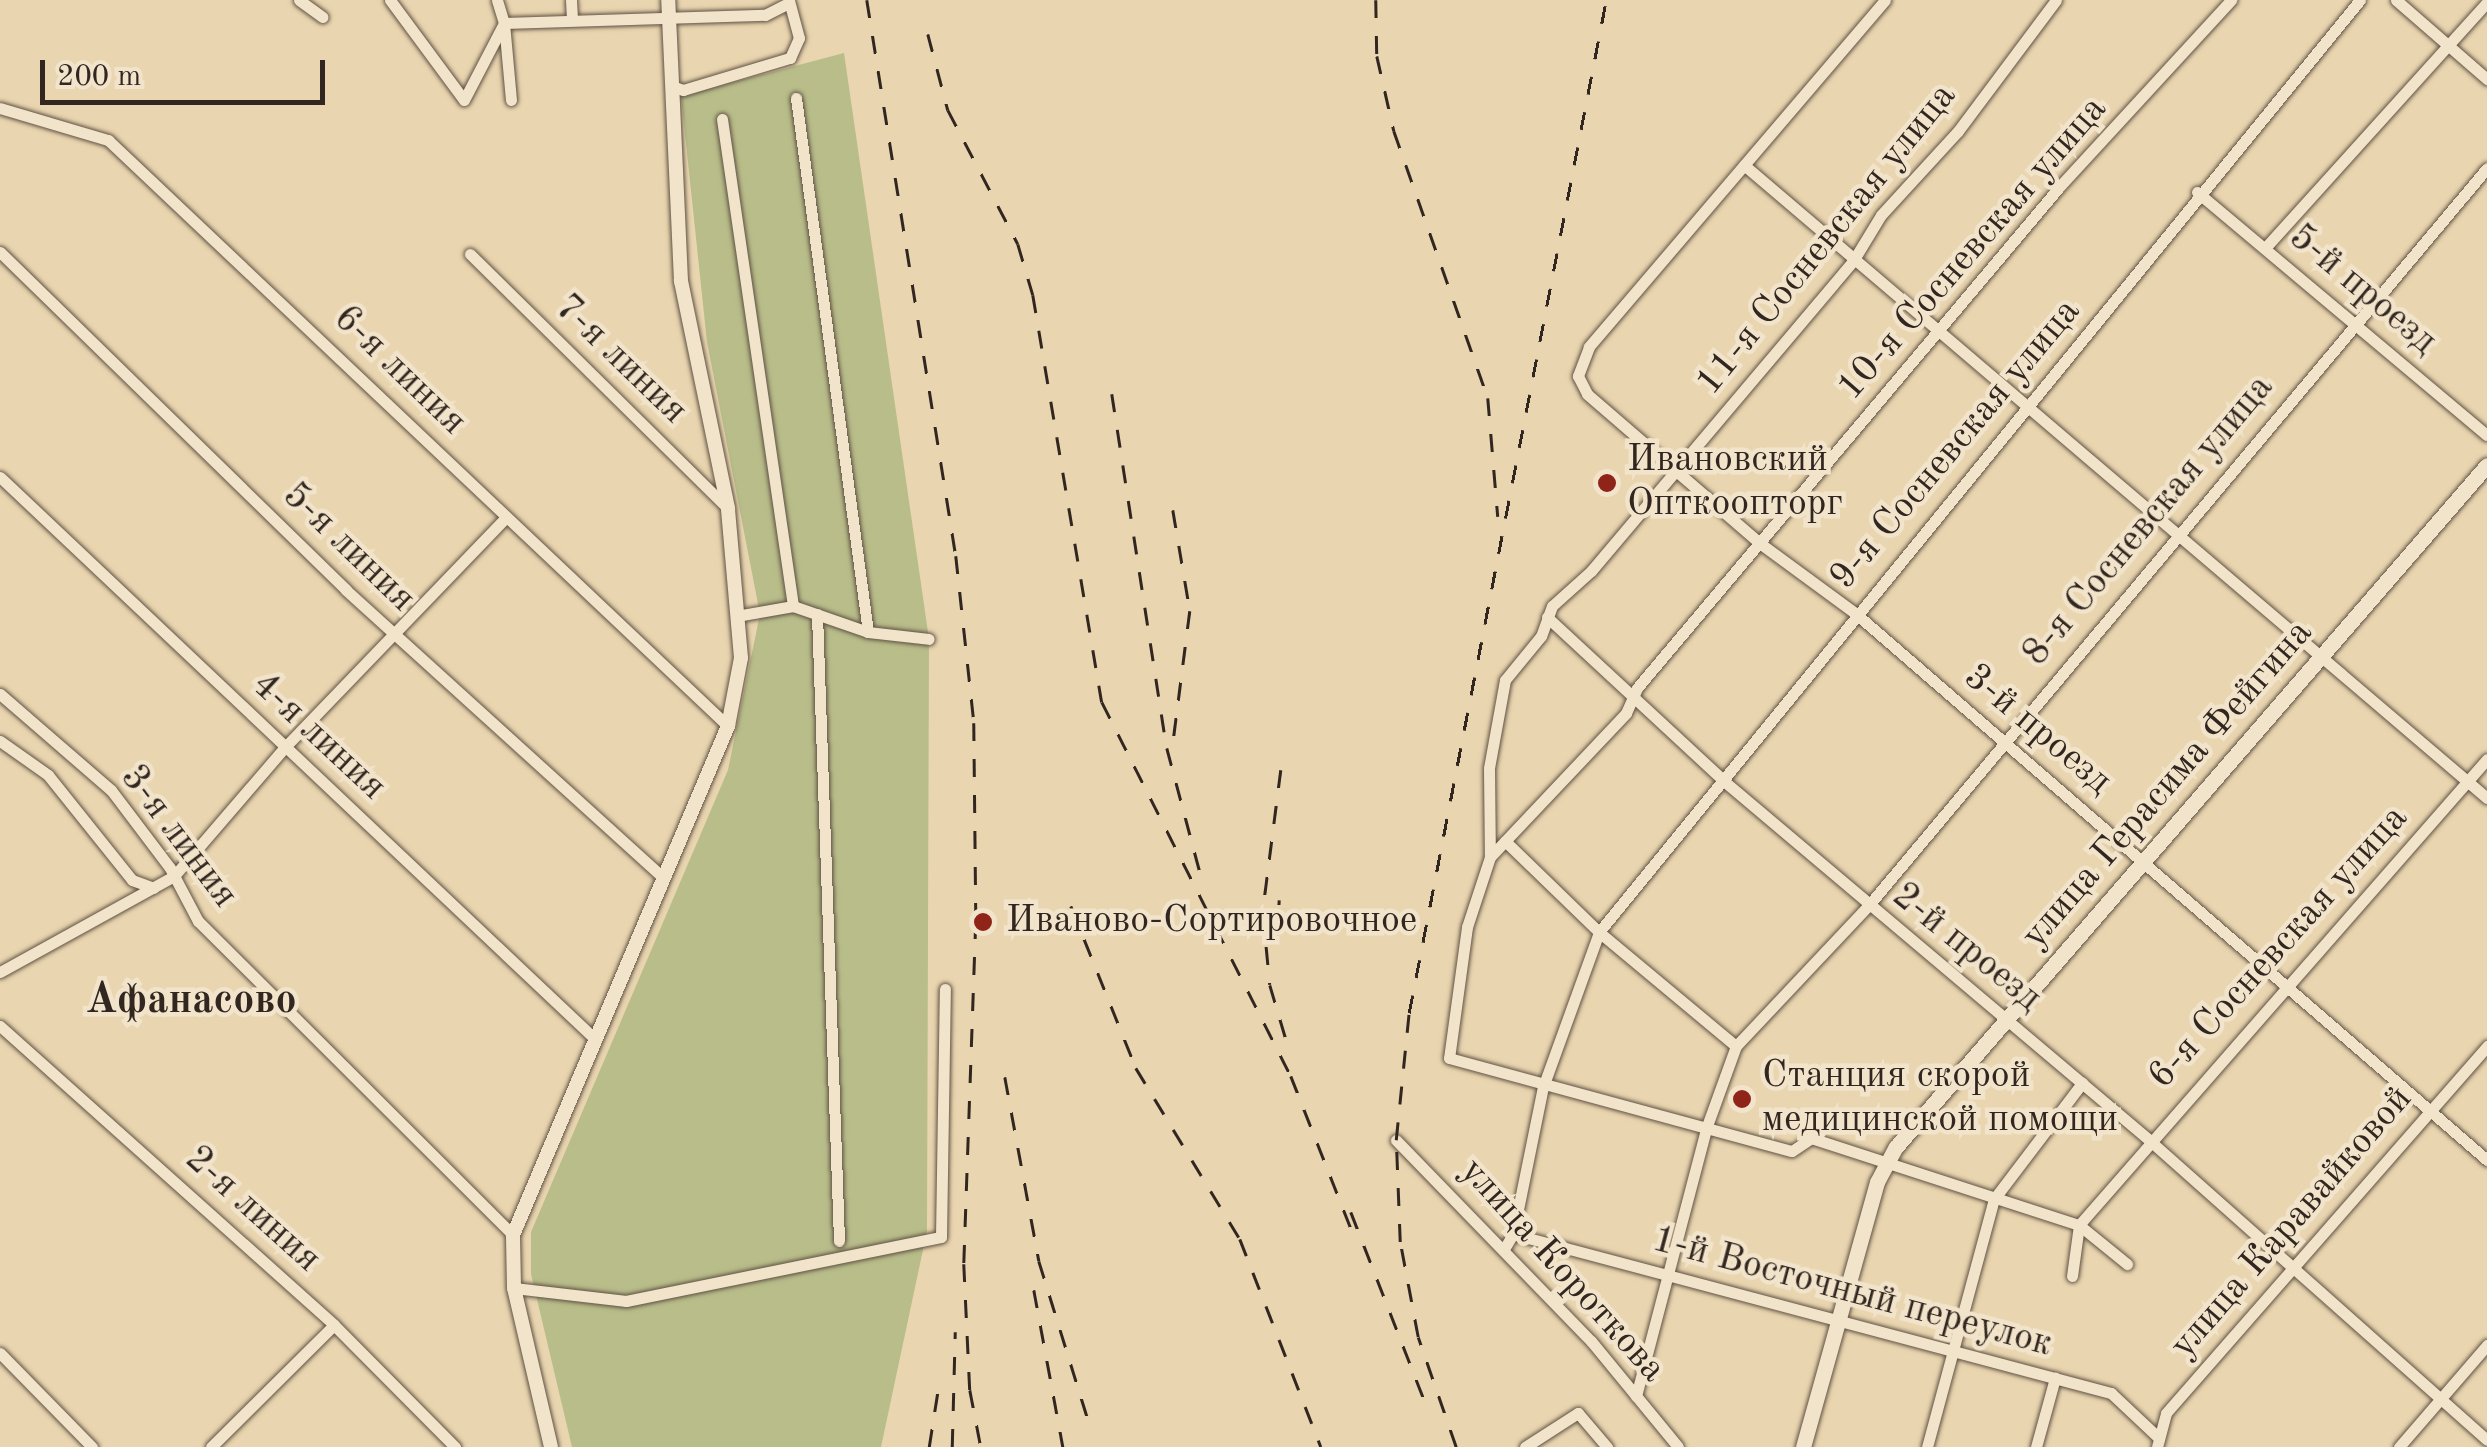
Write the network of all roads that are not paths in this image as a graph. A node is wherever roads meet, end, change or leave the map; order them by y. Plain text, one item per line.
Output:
1 (300, 0) edge
2 (390, 0) edge
3 (497, 0) edge
4 (571, 0) edge
5 (1885, 0) edge
6 (2056, 0) edge
7 (2231, 0) edge
8 (2360, 0) edge
9 (2396, 0) edge
10 (789, 1) edge
11 (2487, 2) edge
12 (668, 8) edge
13 (322, 17) dead end
14 (572, 20) junction
15 (504, 23) junction
16 (2449, 46) junction
17 (2487, 80) edge
18 (672, 86) junction
19 (796, 98) dead end
20 (510, 100) dead end
21 (0, 108) edge
22 (722, 119) dead end
23 (1744, 164) junction
24 (2487, 168) edge
25 (2198, 192) junction
26 (2266, 248) junction
27 (0, 252) edge
28 (470, 254) dead end
29 (1852, 261) junction
30 (2355, 322) junction
31 (1939, 331) junction
32 (2027, 408) junction
33 (2487, 435) edge
34 (2487, 464) edge
35 (1676, 473) junction
36 (0, 477) edge
37 (728, 508) junction
38 (506, 517) junction
39 (2179, 532) junction
40 (1760, 544) junction
41 (793, 606) junction
42 (1855, 613) junction
43 (817, 614) junction
44 (742, 615) junction
45 (1548, 618) junction
46 (868, 632) junction
47 (396, 636) junction
48 (929, 639) dead end
49 (2320, 657) junction
50 (0, 694) edge
51 (1633, 697) junction
52 (728, 726) junction
53 (2003, 741) junction
54 (0, 742) edge
55 (285, 748) junction
56 (2487, 760) edge
57 (1725, 782) junction
58 (2468, 782) junction
59 (2487, 798) edge
60 (1505, 842) junction
61 (1490, 857) junction
62 (2145, 861) junction
63 (174, 876) junction
64 (664, 878) junction
65 (154, 888) junction
66 (1868, 906) junction
67 (1599, 932) junction
68 (0, 972) edge
69 (2288, 984) junction
70 (945, 989) dead end
71 (2008, 1020) junction
72 (0, 1026) edge
73 (596, 1040) junction
74 (1736, 1046) junction
75 (2487, 1046) edge
76 (2082, 1083) junction
77 (1543, 1087) junction
78 (2429, 1112) junction
79 (1706, 1126) junction
80 (2148, 1139) junction
81 (1396, 1140) dead end
82 (2487, 1160) edge
83 (1885, 1165) junction
84 (1994, 1199) junction
85 (2080, 1225) junction
86 (1513, 1234) junction
87 (513, 1235) junction
88 (839, 1240) dead end
89 (1504, 1249) junction
90 (2127, 1264) dead end
91 (2293, 1272) junction
92 (1668, 1275) junction
93 (2072, 1276) dead end
94 (514, 1288) junction
95 (1836, 1323) junction
96 (334, 1325) junction
97 (2487, 1346) edge
98 (1952, 1352) junction
99 (0, 1353) edge
100 (2054, 1378) junction
101 (1636, 1396) junction
102 (2440, 1400) junction
103 (2487, 1440) edge
104 (2157, 1445) edge
105 (92, 1447) edge
106 (211, 1447) edge
107 (454, 1447) edge
108 (551, 1447) edge
109 (1525, 1447) edge
110 (1607, 1447) edge
111 (1678, 1447) edge
112 (1802, 1447) edge
113 (1928, 1447) edge
114 (2036, 1447) edge
115 (2398, 1447) edge

1 - 13 street
2 - 15 street
3 - 15 street
4 - 14 street
5 - 23 street
6 - 29 street, 11-я Сосневская улица
7 - 31 street, 10-я Сосневская улица
8 - 25 street, 9-я Сосневская улица
9 - 16 street
10 - 12 street
10 - 18 street
11 - 16 street
12 - 14 street
12 - 18 street
14 - 15 street
15 - 20 street
16 - 17 street
16 - 26 street
18 - 37 street
19 - 46 street
21 - 38 street, 6-я линия
22 - 41 street
23 - 29 street
23 - 35 street, 3-й проезд
24 - 30 street, 8-я Сосневская улица
25 - 26 street, 5-й проезд
25 - 32 street, 9-я Сосневская улица
26 - 30 street, 5-й проезд
27 - 47 street, 5-я линия
28 - 37 street, 7-я линия
29 - 31 street
29 - 35 street, 11-я Сосневская улица
30 - 33 street, 5-й проезд
30 - 39 street, 8-я Сосневская улица
31 - 32 street
31 - 40 street, 10-я Сосневская улица
32 - 39 street
32 - 42 street, 9-я Сосневская улица
34 - 49 main road, улица Герасима Фейгина
35 - 40 street, 3-й проезд
35 - 45 street, 11-я Сосневская улица
36 - 55 street, 4-я линия
37 - 44 street
38 - 47 street
38 - 52 street, 6-я линия
39 - 49 street
39 - 53 street, 8-я Сосневская улица
40 - 42 street, 3-й проезд
40 - 51 street, 10-я Сосневская улица
41 - 43 street
41 - 44 street
42 - 53 street, 3-й проезд
42 - 57 street, 9-я Сосневская улица
43 - 46 street
43 - 88 street
44 - 52 street
45 - 51 street, 2-й проезд
45 - 61 street, 11-я Сосневская улица
46 - 48 street
47 - 55 street
47 - 64 street, 5-я линия
49 - 58 street
49 - 62 main road, улица Герасима Фейгина
50 - 63 street, 3-я линия
51 - 57 street, 2-й проезд
51 - 60 street, 10-я Сосневская улица
52 - 64 street
53 - 62 street, 3-й проезд
53 - 66 street, 8-я Сосневская улица
54 - 65 street
55 - 63 street
55 - 73 street, 4-я линия
56 - 58 street, 6-я Сосневская улица
57 - 66 street, 2-й проезд
57 - 67 street, 9-я Сосневская улица
58 - 59 street
58 - 69 street, 6-я Сосневская улица
60 - 61 street, 10-я Сосневская улица
60 - 67 street
61 - 77 street, 11-я Сосневская улица
62 - 69 street, 3-й проезд
62 - 71 main road, улица Герасима Фейгина
63 - 65 street
63 - 87 street, 3-я линия
64 - 73 street
65 - 68 street
66 - 71 street, 2-й проезд
66 - 74 street, 8-я Сосневская улица
67 - 74 street
67 - 77 street
69 - 78 street, 3-й проезд
69 - 80 street, 6-я Сосневская улица
70 - 94 street
71 - 76 street, 2-й проезд
71 - 83 main road, улица Герасима Фейгина
72 - 96 street, 2-я линия
73 - 87 street
74 - 79 street
75 - 78 street, улица Каравайковой
76 - 80 street, 2-й проезд
76 - 84 street
77 - 79 street
77 - 86 street
78 - 82 street, 3-й проезд
78 - 91 street, улица Каравайковой
79 - 83 street
79 - 92 street
80 - 85 street, 6-я Сосневская улица
80 - 91 street, 2-й проезд
81 - 89 street, улица Короткова
83 - 84 street
83 - 95 main road, улица Герасима Фейгина
84 - 85 street
84 - 98 street
85 - 90 street
85 - 93 street
86 - 89 street
86 - 92 street, 1-й Восточный переулок
87 - 94 street
89 - 101 street, улица Короткова
91 - 102 street, 2-й проезд
91 - 104 street, улица Каравайковой
92 - 95 street, 1-й Восточный переулок
92 - 101 street
94 - 108 street
95 - 98 street, 1-й Восточный переулок
95 - 112 main road, улица Герасима Фейгина
96 - 106 street
96 - 107 street, 2-я линия
97 - 102 street
98 - 100 street, 1-й Восточный переулок
98 - 113 street
99 - 105 street
100 - 104 street, 1-й Восточный переулок
100 - 114 street
101 - 111 street, улица Короткова
102 - 103 street, 2-й проезд
102 - 115 street
109 - 110 street

